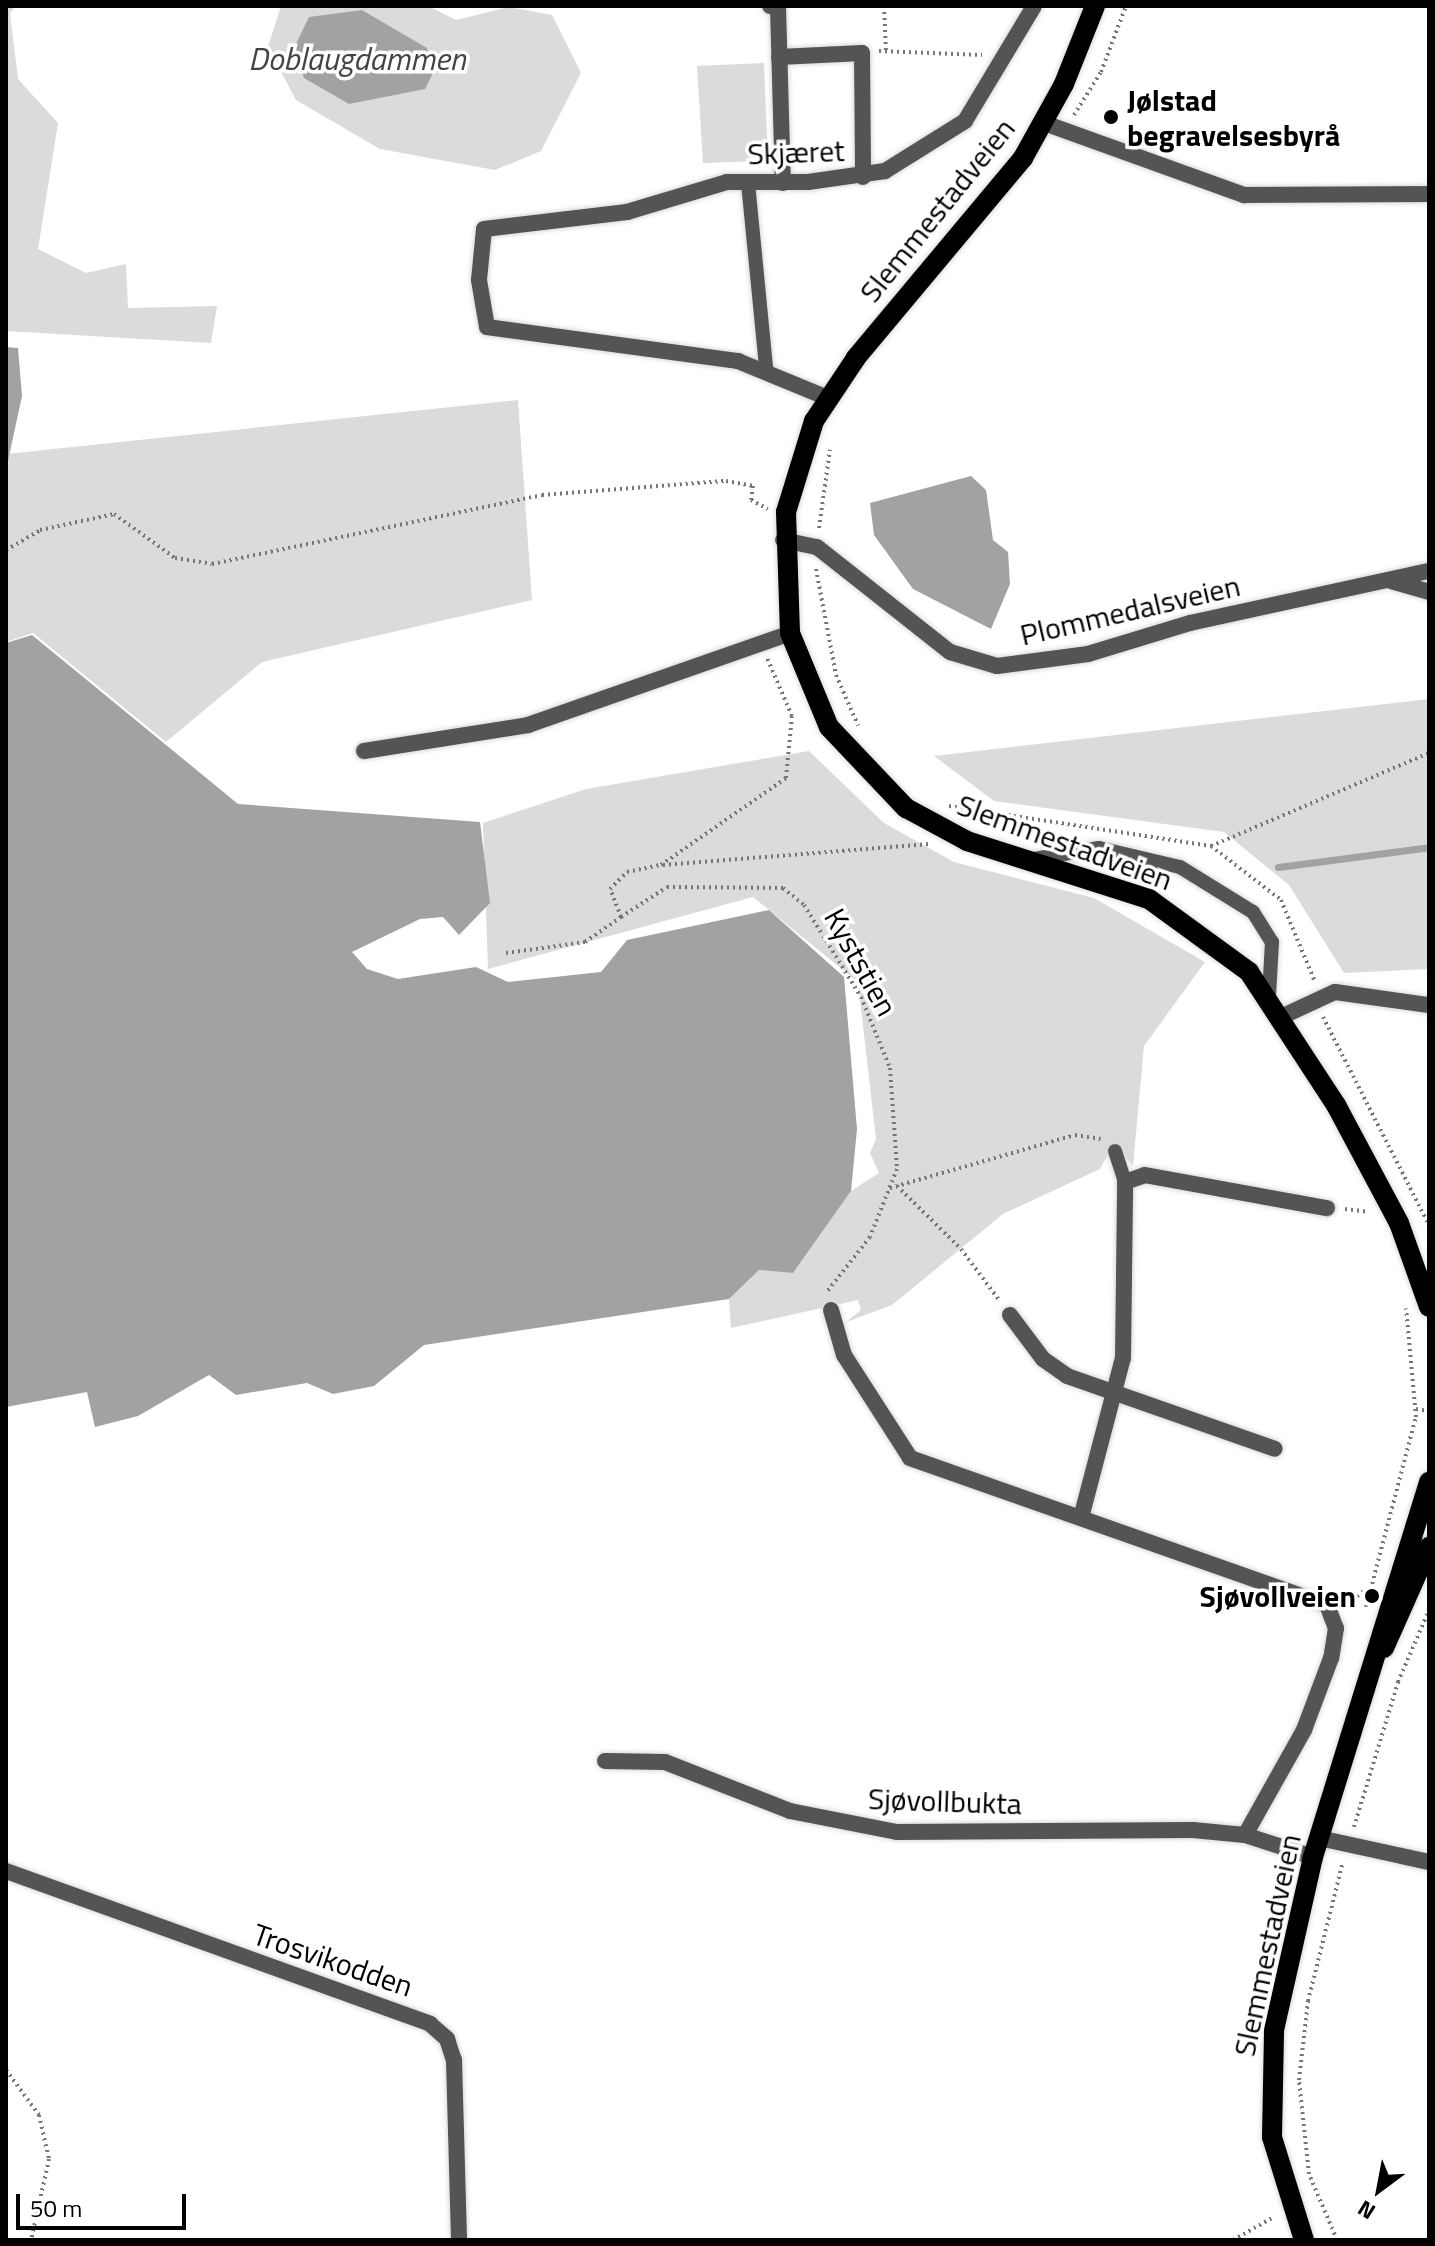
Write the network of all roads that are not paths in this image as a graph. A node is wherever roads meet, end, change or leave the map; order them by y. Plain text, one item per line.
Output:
1 (770, 6) edge
2 (1034, 6) edge
3 (1095, 6) edge
4 (779, 57) junction
5 (1053, 128) junction
6 (863, 177) junction
7 (748, 183) junction
8 (783, 183) junction
9 (1429, 194) edge
10 (766, 367) junction
11 (828, 398) junction
12 (783, 540) junction
13 (1429, 571) edge
14 (1389, 580) junction
15 (1429, 592) edge
16 (790, 633) junction
17 (364, 751) dead end
18 (1028, 860) junction
19 (1269, 996) junction
20 (1429, 1005) edge
21 (1283, 1016) junction
22 (1115, 1151) road end
23 (1125, 1182) junction
24 (1327, 1208) road end
25 (1401, 1227) junction
26 (1429, 1266) edge
27 (1429, 1307) edge
28 (831, 1310) road end
29 (1010, 1315) road end
30 (1118, 1397) junction
31 (1275, 1449) dead end
32 (1429, 1482) edge
33 (1082, 1514) junction
34 (1429, 1547) edge
35 (1374, 1665) junction
36 (605, 1761) dead end
37 (1245, 1835) junction
38 (1316, 1848) junction
39 (1429, 1862) edge
40 (6, 1871) edge
41 (459, 2240) edge
42 (1304, 2240) edge

1 - 4 street
2 - 6 street, Skjæret
3 - 5 main road, Slemmestadveien
4 - 6 street
4 - 8 street
5 - 9 street
5 - 11 main road, Slemmestadveien
6 - 8 street, Skjæret
7 - 8 street, Skjæret
7 - 10 lane
7 - 10 street, Skjæret
10 - 11 street
11 - 12 main road, Slemmestadveien
12 - 14 street, Plommedalsveien
12 - 16 main road, Slemmestadveien
13 - 14 street, Plommedalsveien
14 - 15 street
16 - 17 street
16 - 18 main road, Slemmestadveien
18 - 19 main road, Slemmestadveien
18 - 19 lane
19 - 21 main road, Slemmestadveien
20 - 21 street
21 - 25 main road, Slemmestadveien
22 - 23 lane
23 - 24 street
23 - 30 street
25 - 26 main road, Slemmestadveien
25 - 27 main road, Slemmestadveien
28 - 33 street
29 - 30 street
30 - 31 street
30 - 33 street
32 - 35 main road, Slemmestadveien
33 - 37 street
34 - 35 main road, Slemmestadveien
35 - 38 main road, Slemmestadveien
36 - 37 street, Sjøvollbukta
37 - 38 street, Sjøvollbukta
38 - 39 street, Sjøvollbukta
38 - 42 main road, Slemmestadveien
40 - 41 street, Trosvikodden

